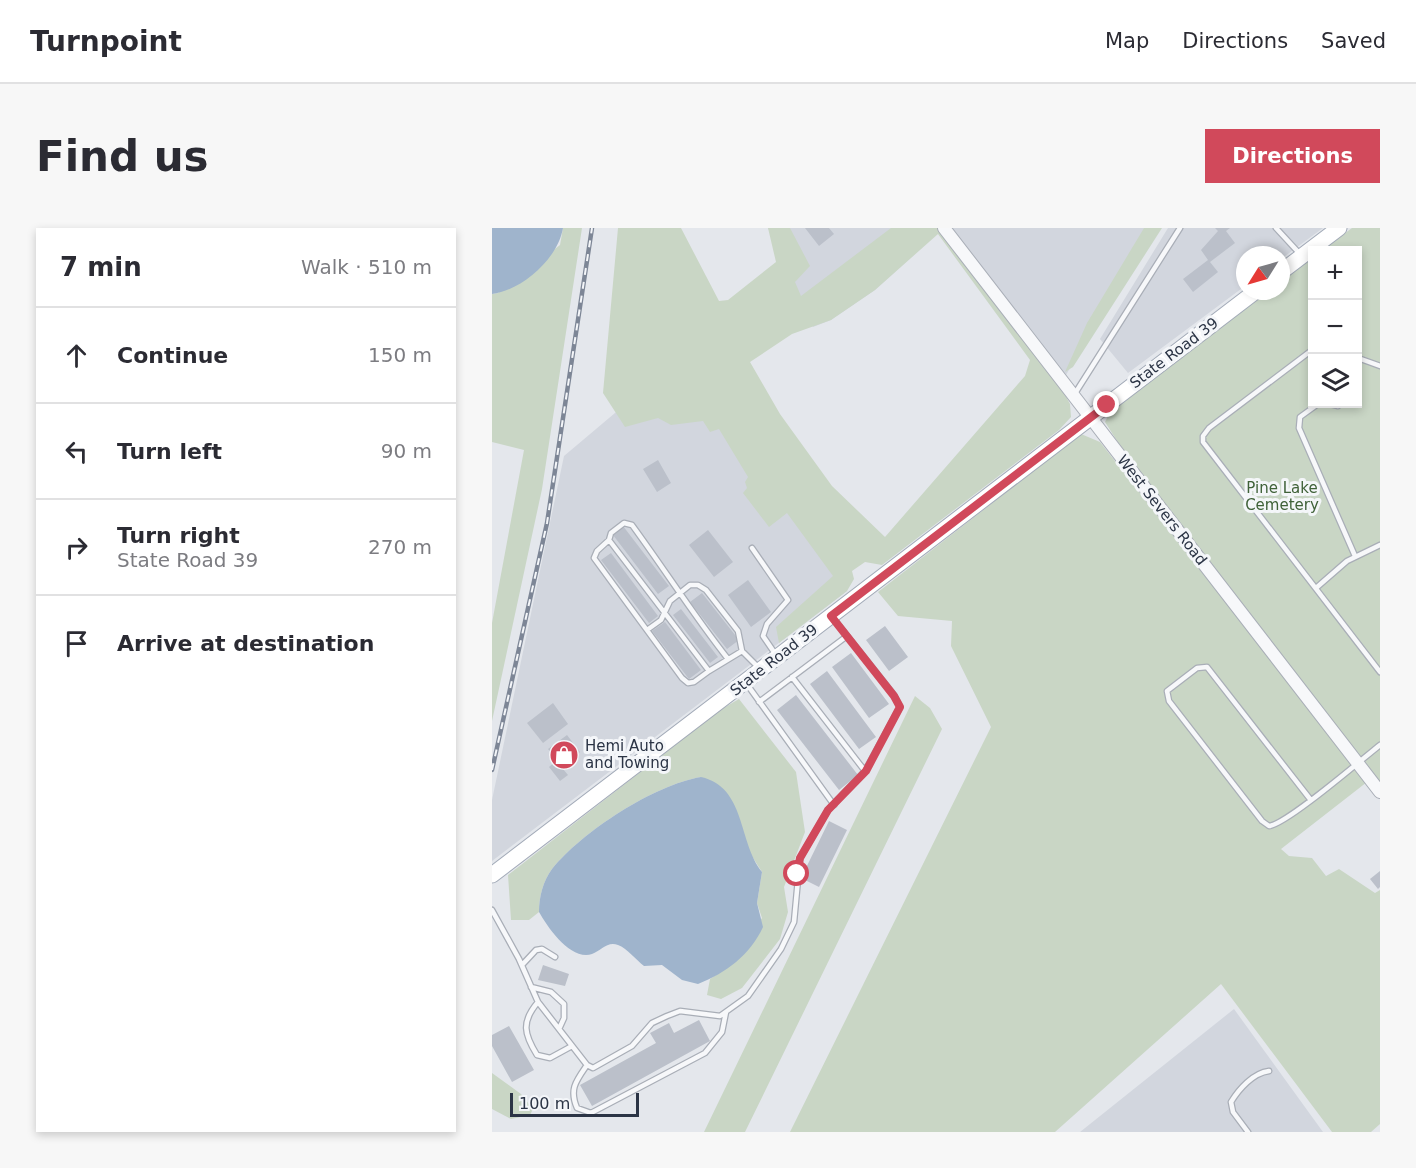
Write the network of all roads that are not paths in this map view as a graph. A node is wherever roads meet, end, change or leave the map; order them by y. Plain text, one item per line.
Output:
1 (944, 228) edge
2 (1180, 228) edge
3 (1276, 228) edge
4 (1339, 228) edge
5 (1302, 256) junction
6 (1290, 265) edge
7 (1244, 300) edge
8 (1308, 353) edge
9 (1362, 359) edge
10 (1380, 366) edge
11 (1073, 396) junction
12 (1312, 408) edge
13 (1089, 418) junction
14 (609, 540) junction
15 (1380, 545) edge
16 (752, 548) dead end
17 (1355, 556) junction
18 (1316, 588) junction
19 (679, 594) junction
20 (666, 613) junction
21 (831, 616) junction
22 (647, 630) junction
23 (847, 636) junction
24 (742, 651) junction
25 (778, 657) junction
26 (728, 659) junction
27 (760, 670) junction
28 (709, 671) junction
29 (1380, 672) edge
30 (792, 677) junction
31 (745, 682) junction
32 (759, 702) junction
33 (1380, 745) edge
34 (1357, 763) junction
35 (866, 771) junction
36 (1380, 792) edge
37 (1310, 799) junction
38 (834, 805) junction
39 (492, 875) edge
40 (492, 910) edge
41 (555, 957) dead end
42 (522, 965) junction
43 (531, 987) junction
44 (538, 1002) junction
45 (726, 1012) junction
46 (559, 1029) junction
47 (572, 1046) junction
48 (587, 1065) junction
49 (1269, 1071) dead end
50 (1248, 1132) edge

1 - 11 street, West Severs Road
2 - 11 lane
3 - 5 lane
4 - 5 main road
5 - 6 main road
7 - 13 main road, State Road 39
8 - 18 lane
9 - 10 lane
11 - 13 street, West Severs Road
12 - 17 lane
13 - 21 main road, State Road 39
13 - 34 street, West Severs Road
14 - 19 lane
14 - 20 lane
14 - 22 lane
15 - 17 lane
16 - 25 lane
17 - 18 lane
18 - 29 lane
19 - 20 lane
19 - 24 lane
19 - 26 lane
20 - 22 lane
20 - 28 lane
21 - 23 lane
21 - 25 main road, State Road 39
22 - 28 lane
23 - 30 lane
23 - 35 lane
24 - 26 lane
24 - 27 lane
25 - 27 main road, State Road 39
26 - 28 lane
27 - 31 main road, State Road 39
30 - 32 lane
30 - 35 lane
31 - 32 lane
31 - 39 main road, State Road 39
32 - 38 lane
33 - 34 lane
34 - 36 street, West Severs Road
34 - 37 lane
35 - 38 lane
37 - 37 lane
38 - 45 lane
40 - 42 lane
41 - 42 lane
42 - 43 lane
43 - 44 lane
43 - 46 lane
44 - 46 lane
44 - 47 lane
45 - 48 lane
45 - 48 lane
46 - 47 lane
47 - 48 lane
49 - 50 lane

